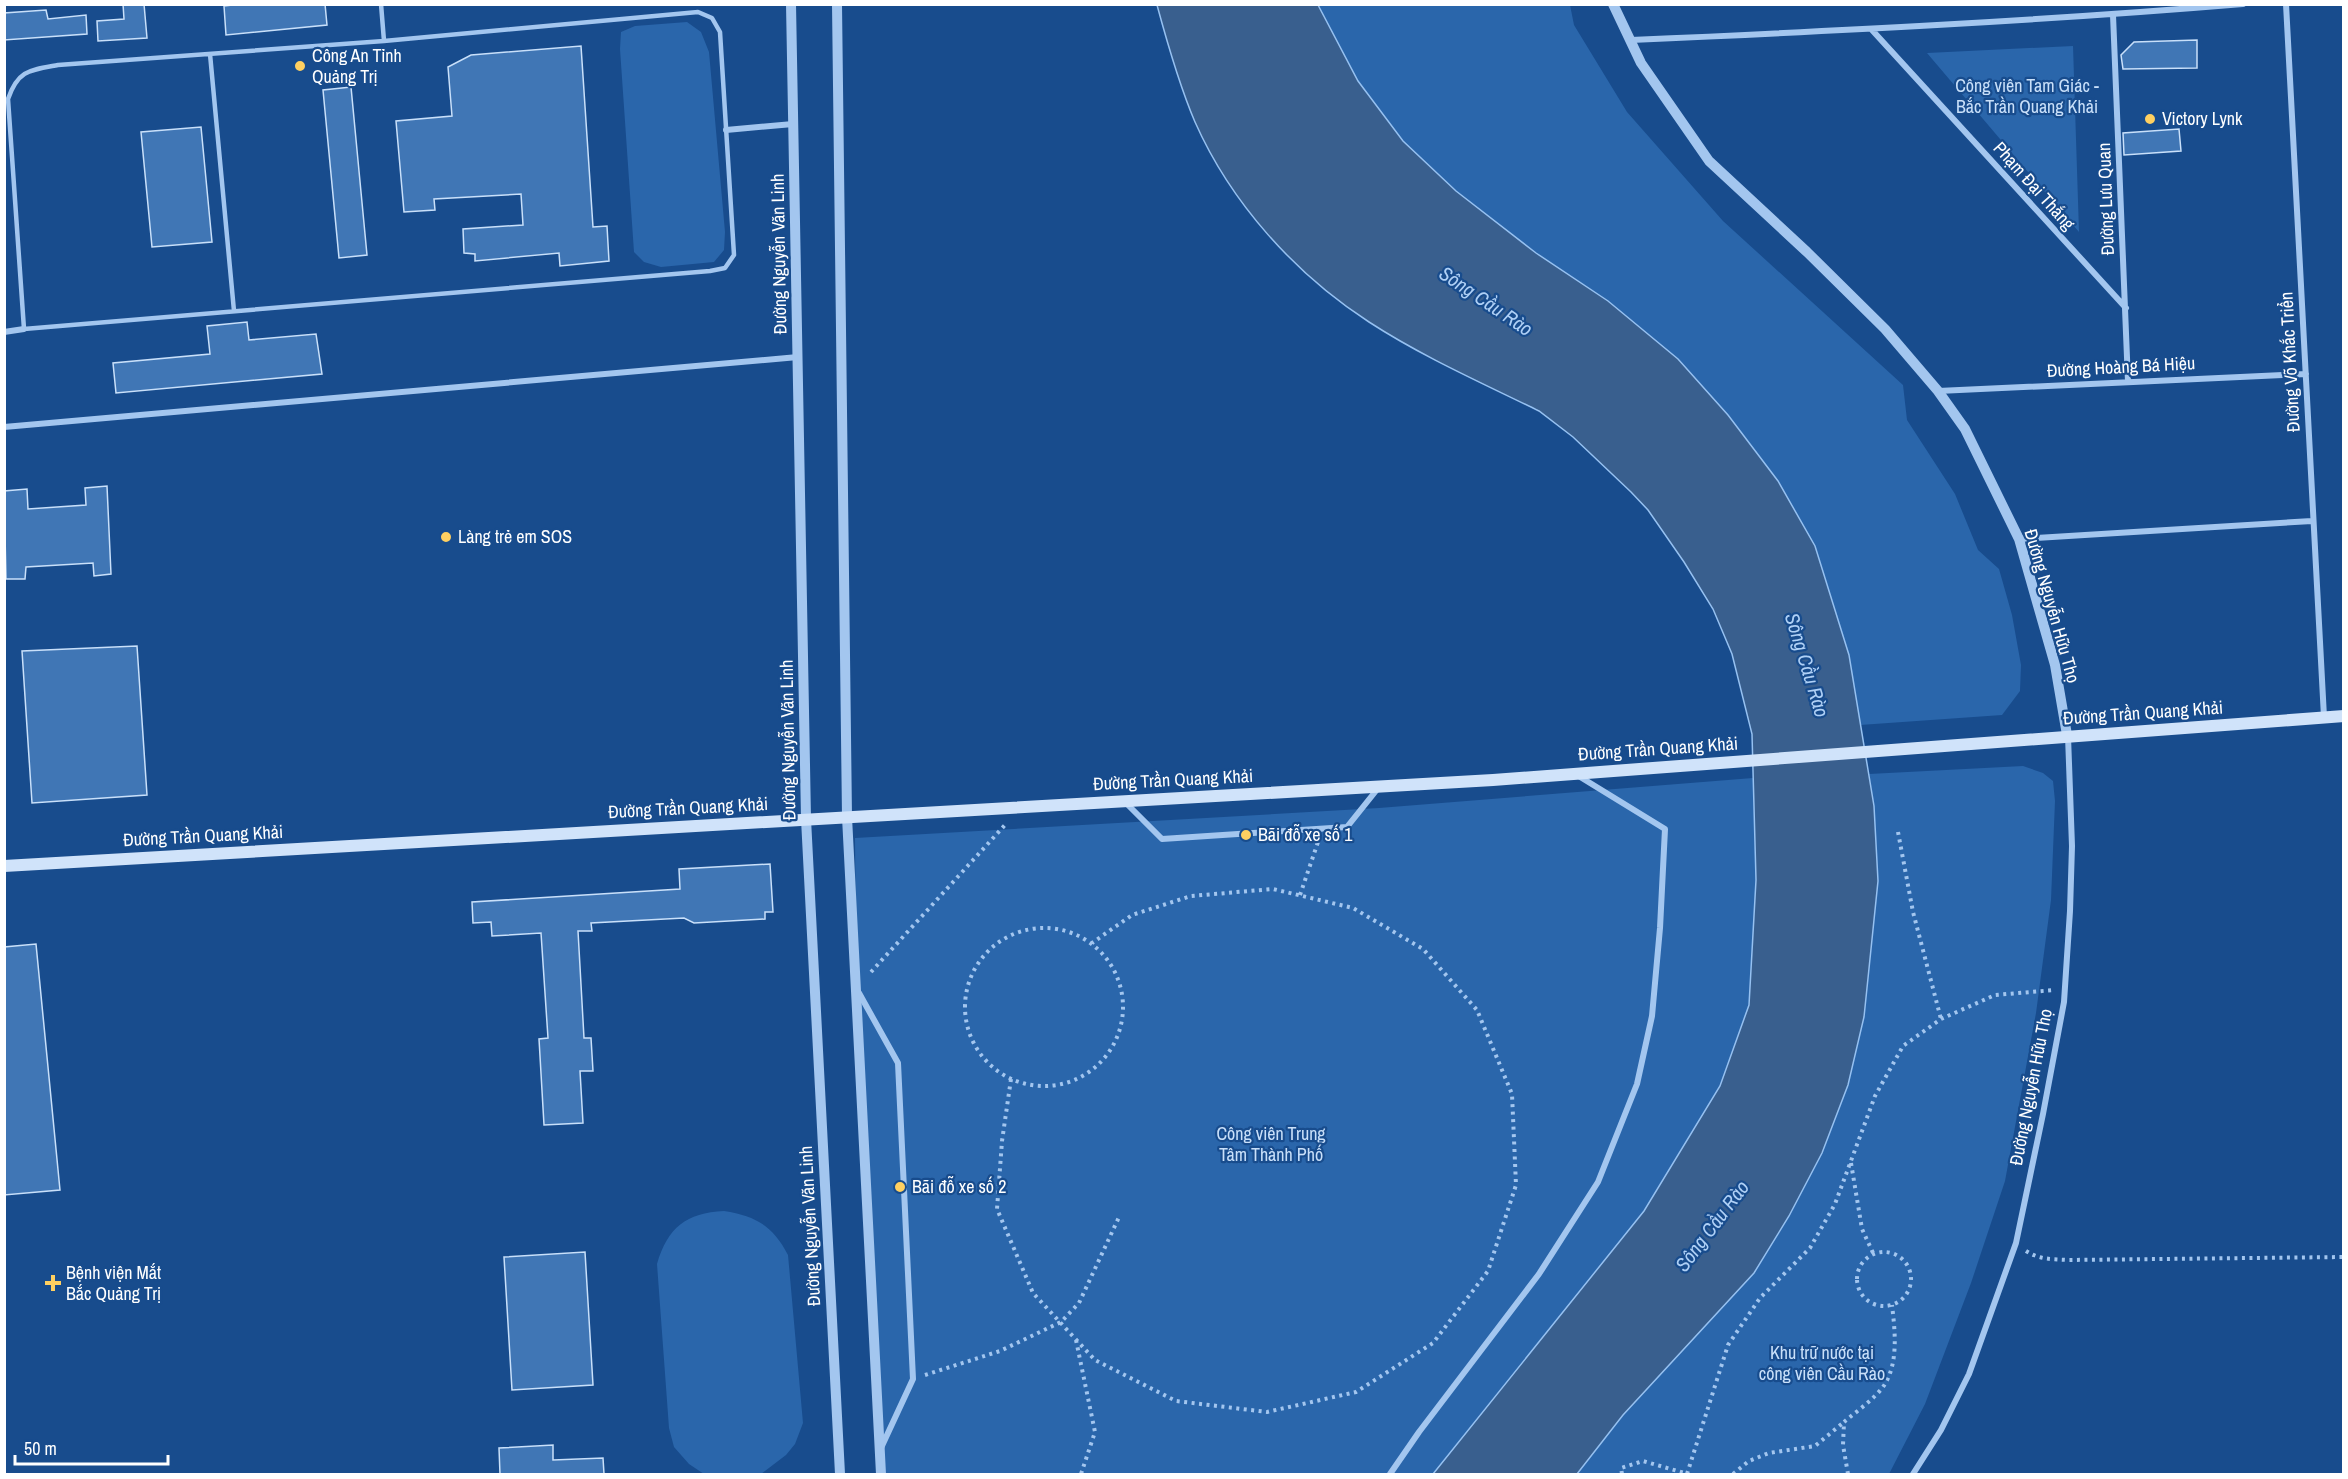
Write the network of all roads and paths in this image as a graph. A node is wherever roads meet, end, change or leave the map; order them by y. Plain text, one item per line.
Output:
1 (381, 4) edge
2 (791, 4) edge
3 (837, 4) edge
4 (1613, 4) edge
5 (2243, 4) edge
6 (2286, 4) edge
7 (2113, 15) junction
8 (1872, 30) junction
9 (1631, 40) junction
10 (384, 41) junction
11 (210, 54) junction
12 (793, 124) junction
13 (726, 130) junction
14 (2126, 308) junction
15 (234, 311) junction
16 (24, 329) junction
17 (4, 333) edge
18 (798, 357) junction
19 (2306, 374) junction
20 (2128, 382) junction
21 (1938, 391) junction
22 (4, 427) edge
23 (2312, 520) junction
24 (2019, 539) junction
25 (2343, 716) edge
26 (2324, 718) junction
27 (2067, 735) junction
28 (1574, 774) junction
29 (1380, 786) junction
30 (1124, 801) junction
31 (1021, 807) junction
32 (848, 817) junction
33 (806, 819) junction
34 (1323, 829) junction
35 (1898, 832) dead end
36 (4, 866) edge
37 (1300, 895) junction
38 (1092, 943) junction
39 (856, 988) junction
40 (2065, 990) junction
41 (1941, 1018) junction
42 (1011, 1078) junction
43 (1851, 1162) junction
44 (1120, 1215) dead end
45 (2016, 1243) junction
46 (1874, 1255) junction
47 (2343, 1257) edge
48 (1892, 1305) junction
49 (1060, 1323) junction
50 (1076, 1339) junction
51 (913, 1378) junction
52 (1844, 1422) junction
53 (880, 1451) junction
54 (840, 1474) edge
55 (881, 1474) edge
56 (1081, 1474) edge
57 (1390, 1474) edge
58 (1622, 1474) edge
59 (1688, 1474) edge
60 (1733, 1474) edge
61 (1848, 1474) edge
62 (1913, 1474) edge

1 - 10 lane
2 - 12 street, Đường Nguyễn Văn Linh
3 - 32 street
4 - 9 street, Đường Nguyễn Hữu Thọ
5 - 7 street
6 - 19 street, Đường Võ Khắc Triển
7 - 8 street
7 - 14 street, Đường Lưu Quan
8 - 9 street
8 - 14 street, Phạm Đại Thắng
9 - 21 street, Đường Nguyễn Hữu Thọ
10 - 11 lane
10 - 13 lane
11 - 15 lane
11 - 16 lane
12 - 13 street
12 - 18 street, Đường Nguyễn Văn Linh
13 - 15 lane
14 - 20 street, Đường Lưu Quan
15 - 16 lane
16 - 17 street
18 - 22 street
18 - 33 street, Đường Nguyễn Văn Linh
19 - 20 street, Đường Hoàng Bá Hiệu
19 - 23 street, Đường Võ Khắc Triển
20 - 21 street, Đường Hoàng Bá Hiệu
21 - 24 street, Đường Nguyễn Hữu Thọ
23 - 24 street
23 - 26 street, Đường Võ Khắc Triển
24 - 27 street, Đường Nguyễn Hữu Thọ
25 - 26 main road, Đường Trần Quang Khải
26 - 27 main road, Đường Trần Quang Khải
27 - 28 main road, Đường Trần Quang Khải
27 - 40 street, Đường Nguyễn Hữu Thọ
28 - 29 main road, Đường Trần Quang Khải
28 - 57 street
29 - 30 main road, Đường Trần Quang Khải
29 - 34 street
30 - 31 main road, Đường Trần Quang Khải
30 - 34 street
31 - 32 main road, Đường Trần Quang Khải
31 - 39 path
32 - 33 main road, Đường Trần Quang Khải
32 - 39 street
33 - 36 main road, Đường Trần Quang Khải
33 - 54 street, Đường Nguyễn Văn Linh
34 - 37 path
35 - 41 path
37 - 38 path
37 - 50 path
38 - 42 path
38 - 42 path
39 - 51 street
39 - 53 street
40 - 41 path
40 - 45 street, Đường Nguyễn Hữu Thọ
41 - 43 path
42 - 49 path
43 - 46 path
43 - 59 path
44 - 49 path
45 - 47 path
45 - 62 street, Đường Nguyễn Hữu Thọ
46 - 48 path
46 - 48 path
48 - 52 path
49 - 50 path
49 - 51 path
50 - 56 path
51 - 53 street
52 - 60 path
52 - 61 path
53 - 55 street
58 - 59 path

